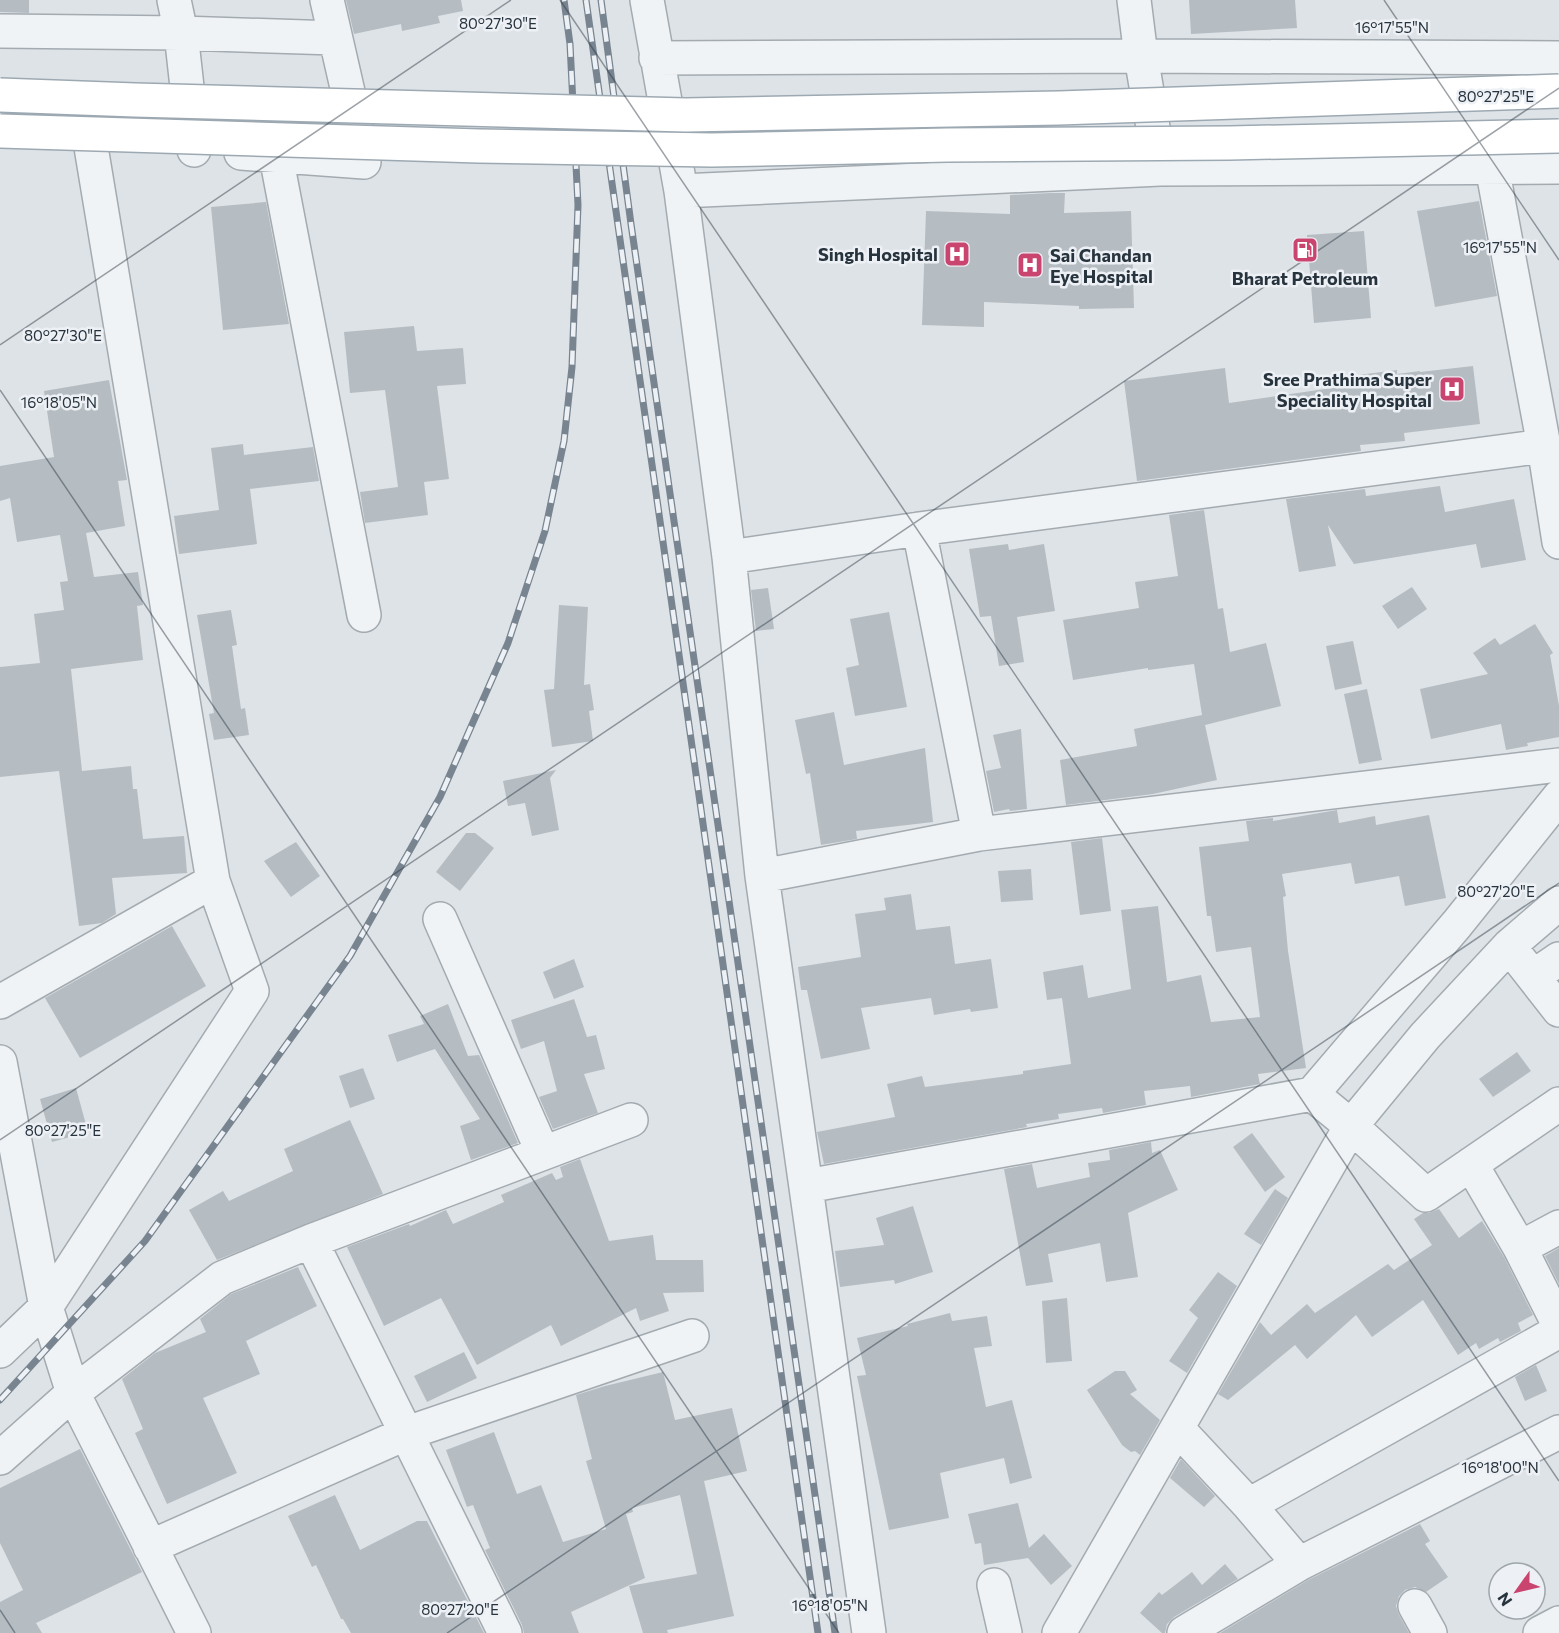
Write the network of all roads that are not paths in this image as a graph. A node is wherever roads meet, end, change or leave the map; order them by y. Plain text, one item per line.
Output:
1 (174, 0) edge
2 (327, 0) edge
3 (647, 0) edge
4 (1134, 0) edge
5 (0, 31) edge
6 (181, 33) junction
7 (335, 38) junction
8 (1141, 56) junction
9 (656, 58) junction
10 (1559, 58) edge
11 (1559, 91) edge
12 (0, 95) edge
13 (0, 130) edge
14 (1559, 136) edge
15 (0, 145) edge
16 (92, 147) junction
17 (194, 150) junction
18 (276, 156) junction
19 (1492, 167) junction
20 (1559, 167) edge
21 (1160, 169) junction
22 (681, 191) junction
23 (1544, 446) junction
24 (919, 529) junction
25 (1559, 542) edge
26 (729, 557) junction
27 (364, 615) dead end
28 (1559, 765) edge
29 (1559, 797) edge
30 (979, 834) junction
31 (762, 876) junction
32 (213, 880) junction
33 (1559, 903) edge
34 (440, 920) dead end
35 (1509, 946) junction
36 (1546, 967) edge
37 (0, 1002) edge
38 (1559, 1010) edge
39 (0, 1062) edge
40 (1312, 1094) junction
41 (1559, 1104) edge
42 (631, 1120) dead end
43 (1351, 1126) junction
44 (543, 1153) junction
45 (1471, 1164) junction
46 (807, 1186) junction
47 (1559, 1227) edge
48 (311, 1241) junction
49 (1520, 1248) junction
50 (46, 1307) junction
51 (1559, 1325) edge
52 (1559, 1331) edge
53 (692, 1336) dead end
54 (0, 1351) edge
55 (74, 1393) junction
56 (1177, 1428) junction
57 (1559, 1432) edge
58 (407, 1433) junction
59 (0, 1458) edge
60 (1249, 1505) junction
61 (150, 1547) junction
62 (1299, 1564) junction
63 (994, 1586) dead end
64 (1559, 1623) edge
65 (194, 1633) edge
66 (505, 1633) edge
67 (869, 1633) edge
68 (1005, 1633) edge
69 (1059, 1633) edge
70 (1184, 1633) edge
71 (1540, 1633) edge

1 - 6 street
2 - 7 street
3 - 9 street
4 - 8 street
5 - 6 street
6 - 7 street
6 - 17 street
7 - 18 street
8 - 9 street
8 - 10 street
8 - 21 street
9 - 22 street
11 - 12 main road, bridge
13 - 14 main road, bridge
15 - 16 street
16 - 17 street
16 - 32 street
17 - 18 street
18 - 27 street
19 - 20 street
19 - 21 street
19 - 23 street
21 - 22 street
22 - 26 street
23 - 24 street
23 - 25 street
24 - 26 street
24 - 30 street
26 - 31 street
28 - 30 street
29 - 40 street
30 - 31 street
31 - 46 street
32 - 37 street
32 - 50 street
33 - 35 street
34 - 44 street
35 - 36 street
35 - 43 street
36 - 38 street
39 - 50 street
40 - 43 street
40 - 46 street
41 - 45 street
42 - 44 street
43 - 45 street
43 - 56 street
44 - 48 street
45 - 49 street
46 - 67 street
47 - 49 street
48 - 55 street
48 - 58 street
49 - 51 street
50 - 54 street
50 - 55 street
52 - 60 street
53 - 58 street
55 - 59 street
55 - 61 street
56 - 60 street
56 - 69 street
57 - 62 street
58 - 61 street
58 - 66 street
60 - 62 street
61 - 65 street
62 - 70 street
63 - 68 street
64 - 71 street

